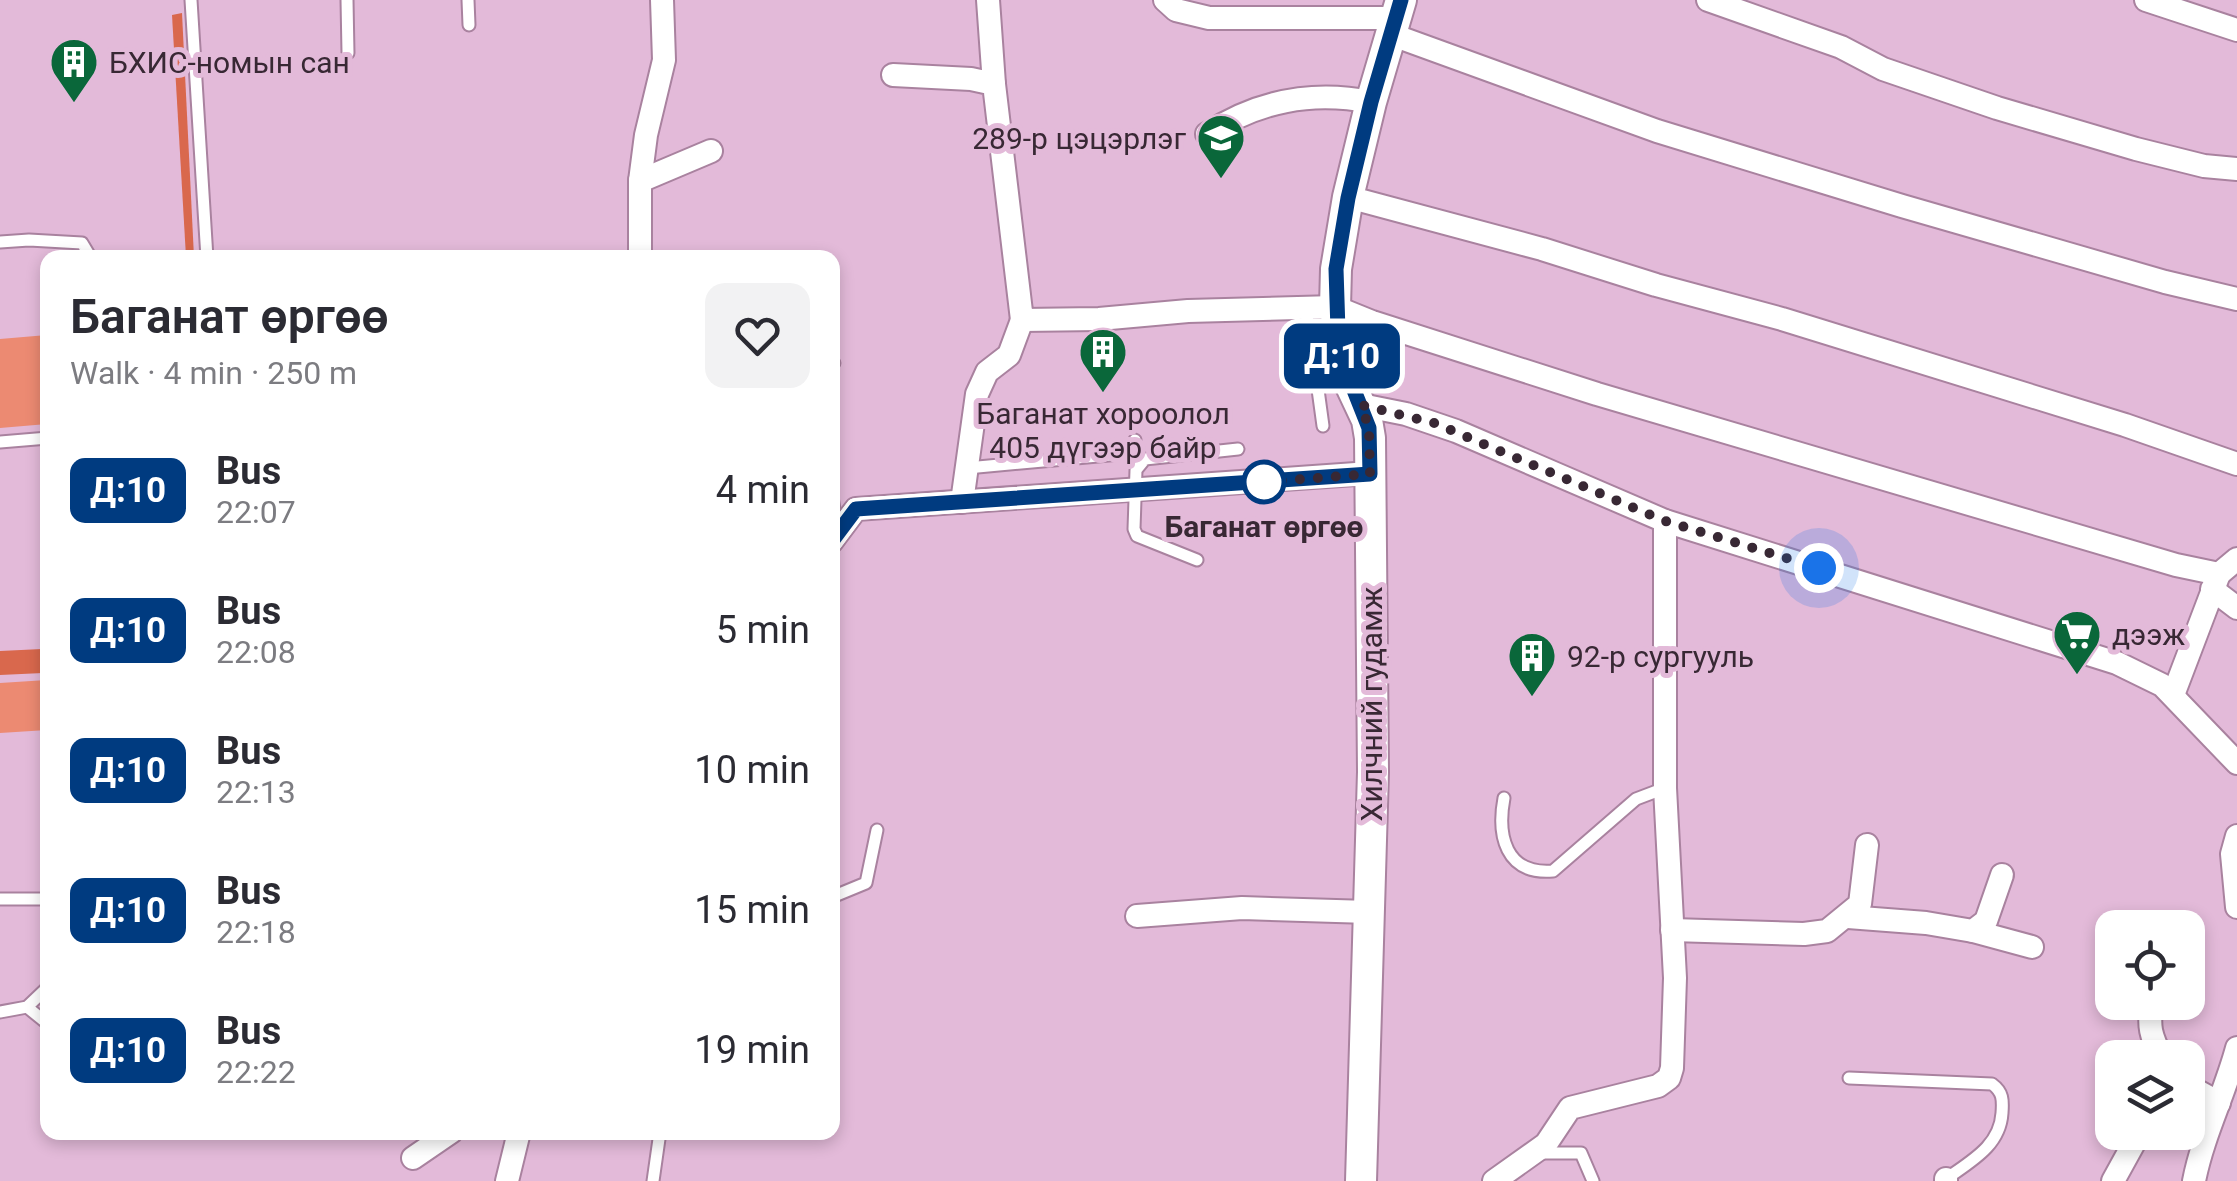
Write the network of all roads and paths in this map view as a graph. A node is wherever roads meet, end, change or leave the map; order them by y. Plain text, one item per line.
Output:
1 (190, 0) edge
2 (347, 0) edge
3 (468, 0) edge
4 (662, 0) edge
5 (988, 0) edge
6 (1165, 0) edge
7 (1708, 0) edge
8 (2146, 0) edge
9 (1395, 18) edge
10 (469, 25) dead end
11 (2237, 30) edge
12 (348, 53) dead end
13 (893, 76) dead end
14 (994, 84) junction
15 (1371, 102) junction
16 (1206, 134) dead end
17 (711, 152) dead end
18 (2237, 168) edge
19 (640, 181) junction
20 (1348, 198) junction
21 (0, 242) edge
22 (86, 250) edge
23 (206, 250) edge
24 (640, 250) edge
25 (2237, 299) edge
26 (1303, 306) junction
27 (1336, 307) junction
28 (1022, 320) junction
29 (1361, 405) junction
30 (1324, 426) dead end
31 (40, 439) edge
32 (1135, 440) dead end
33 (0, 442) edge
34 (1238, 449) dead end
35 (2237, 464) edge
36 (967, 468) junction
37 (1370, 474) junction
38 (1136, 490) junction
39 (962, 502) junction
40 (840, 506) edge
41 (1665, 521) junction
42 (1196, 560) dead end
43 (2223, 574) edge
44 (2237, 608) edge
45 (2174, 695) junction
46 (2237, 762) edge
47 (1665, 788) junction
48 (1504, 798) dead end
49 (877, 830) dead end
50 (2237, 836) edge
51 (1866, 846) dead end
52 (2002, 875) dead end
53 (840, 894) edge
54 (0, 899) edge
55 (40, 899) edge
56 (2237, 907) edge
57 (1368, 912) junction
58 (1137, 916) dead end
59 (1848, 917) junction
60 (1672, 930) junction
61 (1972, 931) junction
62 (2032, 947) dead end
63 (40, 994) edge
64 (27, 1006) junction
65 (0, 1012) edge
66 (40, 1017) edge
67 (2237, 1048) edge
68 (1849, 1078) dead end
69 (2205, 1095) edge
70 (2219, 1103) junction
71 (439, 1140) edge
72 (516, 1140) edge
73 (659, 1140) edge
74 (2130, 1150) edge
75 (1533, 1153) junction
76 (413, 1158) dead end
77 (1946, 1180) edge
78 (506, 1181) edge
79 (653, 1181) edge
80 (1361, 1181) edge
81 (1494, 1181) edge
82 (1593, 1181) edge
83 (2113, 1181) edge
84 (2194, 1181) edge

1 - 23 lane
2 - 12 lane
3 - 10 lane
4 - 19 street
5 - 14 street
6 - 9 street
7 - 18 street
8 - 11 street
9 - 15 main road, Хилчний гудамж
9 - 25 street
13 - 14 street
14 - 28 street
15 - 16 street
15 - 20 main road, Хилчний гудамж
17 - 19 street
19 - 24 street
20 - 27 main road, Хилчний гудамж
20 - 35 street
21 - 22 lane
26 - 27 street
26 - 28 street
26 - 30 lane
27 - 29 main road, Хилчний гудамж
27 - 43 street
28 - 36 street
29 - 37 main road, Хилчний гудамж
29 - 41 street
31 - 33 lane
32 - 36 lane
34 - 38 lane
36 - 39 street
37 - 38 street
37 - 57 main road, Хилчний гудамж
38 - 39 street
38 - 42 lane
39 - 40 street
41 - 45 street
41 - 47 street
43 - 44 street
43 - 45 street
45 - 46 street
47 - 48 lane
47 - 60 street
49 - 53 lane
50 - 56 street
51 - 59 street
52 - 61 street
54 - 55 lane
57 - 58 street
57 - 80 main road, Хилчний гудамж
59 - 60 street
59 - 61 street
60 - 75 street
61 - 62 street
63 - 64 lane
64 - 65 lane
64 - 66 lane
67 - 70 street
68 - 77 lane
69 - 70 street
70 - 84 street
71 - 76 street
72 - 78 street
73 - 79 lane
74 - 83 street
75 - 81 street
75 - 82 lane

